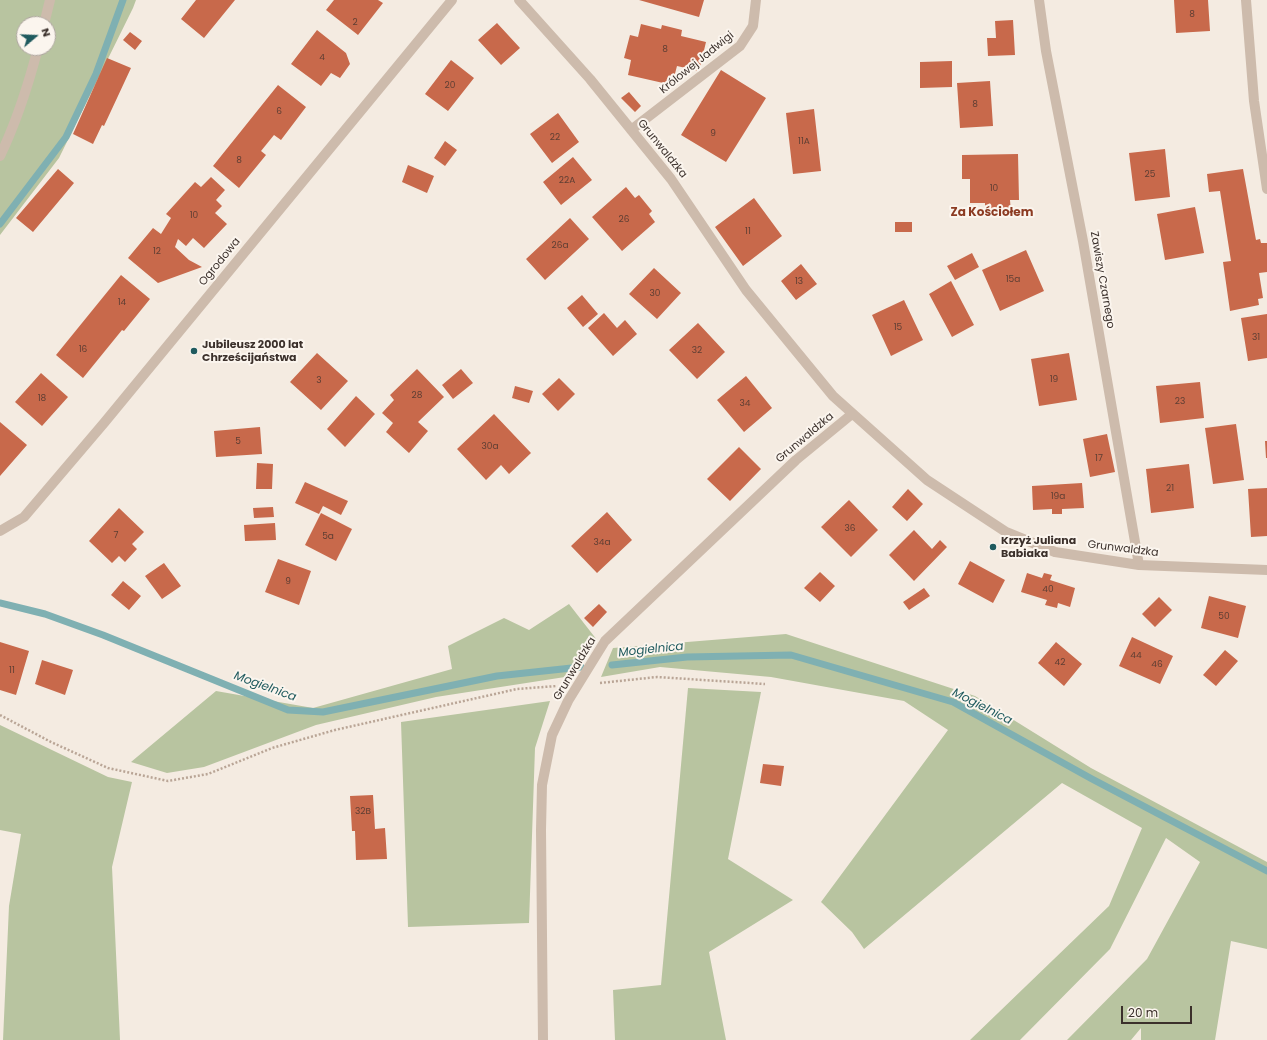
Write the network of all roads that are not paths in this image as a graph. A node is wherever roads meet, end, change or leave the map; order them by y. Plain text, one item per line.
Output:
1 (50, 0) edge
2 (452, 0) edge
3 (519, 0) edge
4 (756, 0) edge
5 (1040, 0) edge
6 (1246, 0) edge
7 (46, 16) edge
8 (36, 56) edge
9 (631, 130) junction
10 (0, 156) edge
11 (1267, 189) edge
12 (852, 414) junction
13 (0, 531) edge
14 (1139, 564) junction
15 (1267, 570) edge
16 (543, 1040) edge

1 - 7 street
2 - 13 street, Ogrodowa
3 - 9 street, Grunwaldzka
4 - 9 street, Królowej Jadwigi
5 - 14 street, Zawiszy Czarnego
6 - 11 street
8 - 10 street
9 - 12 street, Grunwaldzka
12 - 14 street, Grunwaldzka
12 - 16 street, Grunwaldzka
14 - 15 street, Grunwaldzka

